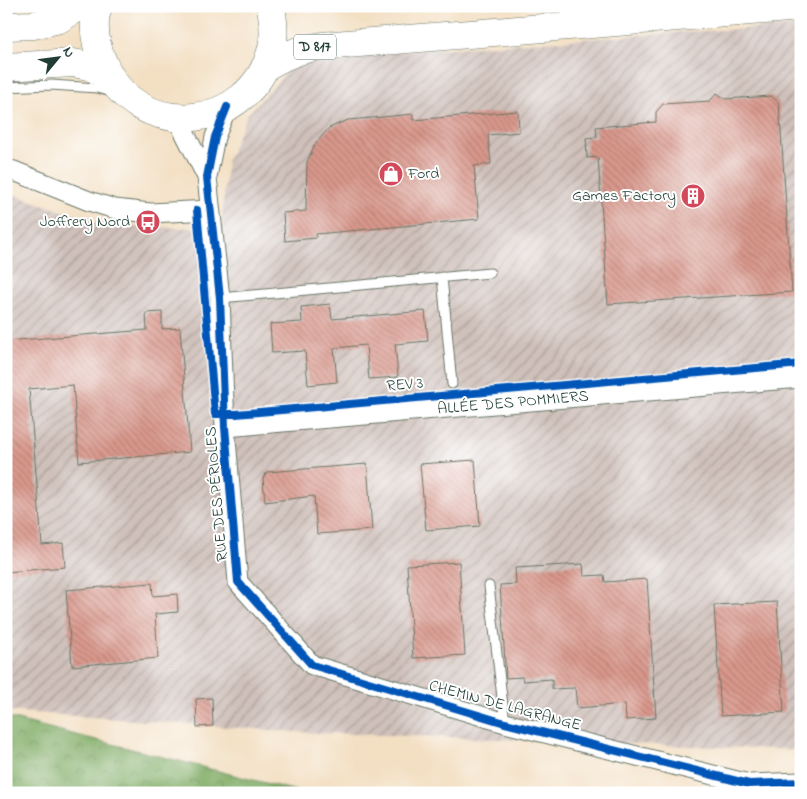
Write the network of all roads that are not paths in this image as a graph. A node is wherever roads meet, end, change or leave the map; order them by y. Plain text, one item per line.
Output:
1 (80, 6) edge
2 (98, 6) edge
3 (271, 6) edge
4 (801, 7) edge
5 (6, 26) edge
6 (6, 67) edge
7 (265, 67) junction
8 (108, 75) junction
9 (6, 87) edge
10 (126, 97) junction
11 (227, 107) junction
12 (177, 118) junction
13 (6, 169) edge
14 (207, 178) junction
15 (210, 210) junction
16 (490, 273) dead end
17 (442, 278) junction
18 (220, 298) junction
19 (801, 378) edge
20 (452, 384) dead end
21 (225, 427) junction
22 (238, 582) joint
23 (489, 586) dead end
24 (505, 723) junction
25 (801, 782) edge

1 - 5 main road
2 - 8 main road
3 - 7 main road
4 - 7 main road, D 817
6 - 8 main road
7 - 11 main road
8 - 10 main road
9 - 10 lane
10 - 12 main road
11 - 12 main road
11 - 14 street, RUE DES PÉRIOLES
12 - 14 street, RUE DES PÉRIOLES
13 - 15 street
14 - 15 street, RUE DES PÉRIOLES
15 - 18 street, RUE DES PÉRIOLES
16 - 17 lane
17 - 18 lane
17 - 20 lane
18 - 21 street, RUE DES PÉRIOLES
19 - 21 street, ALLÉE DES POMMIERS
21 - 22 street, RUE DES PÉRIOLES
22 - 24 street, CHEMIN DE LAGRANGE
23 - 24 lane
24 - 25 street, CHEMIN DE LAGRANGE

